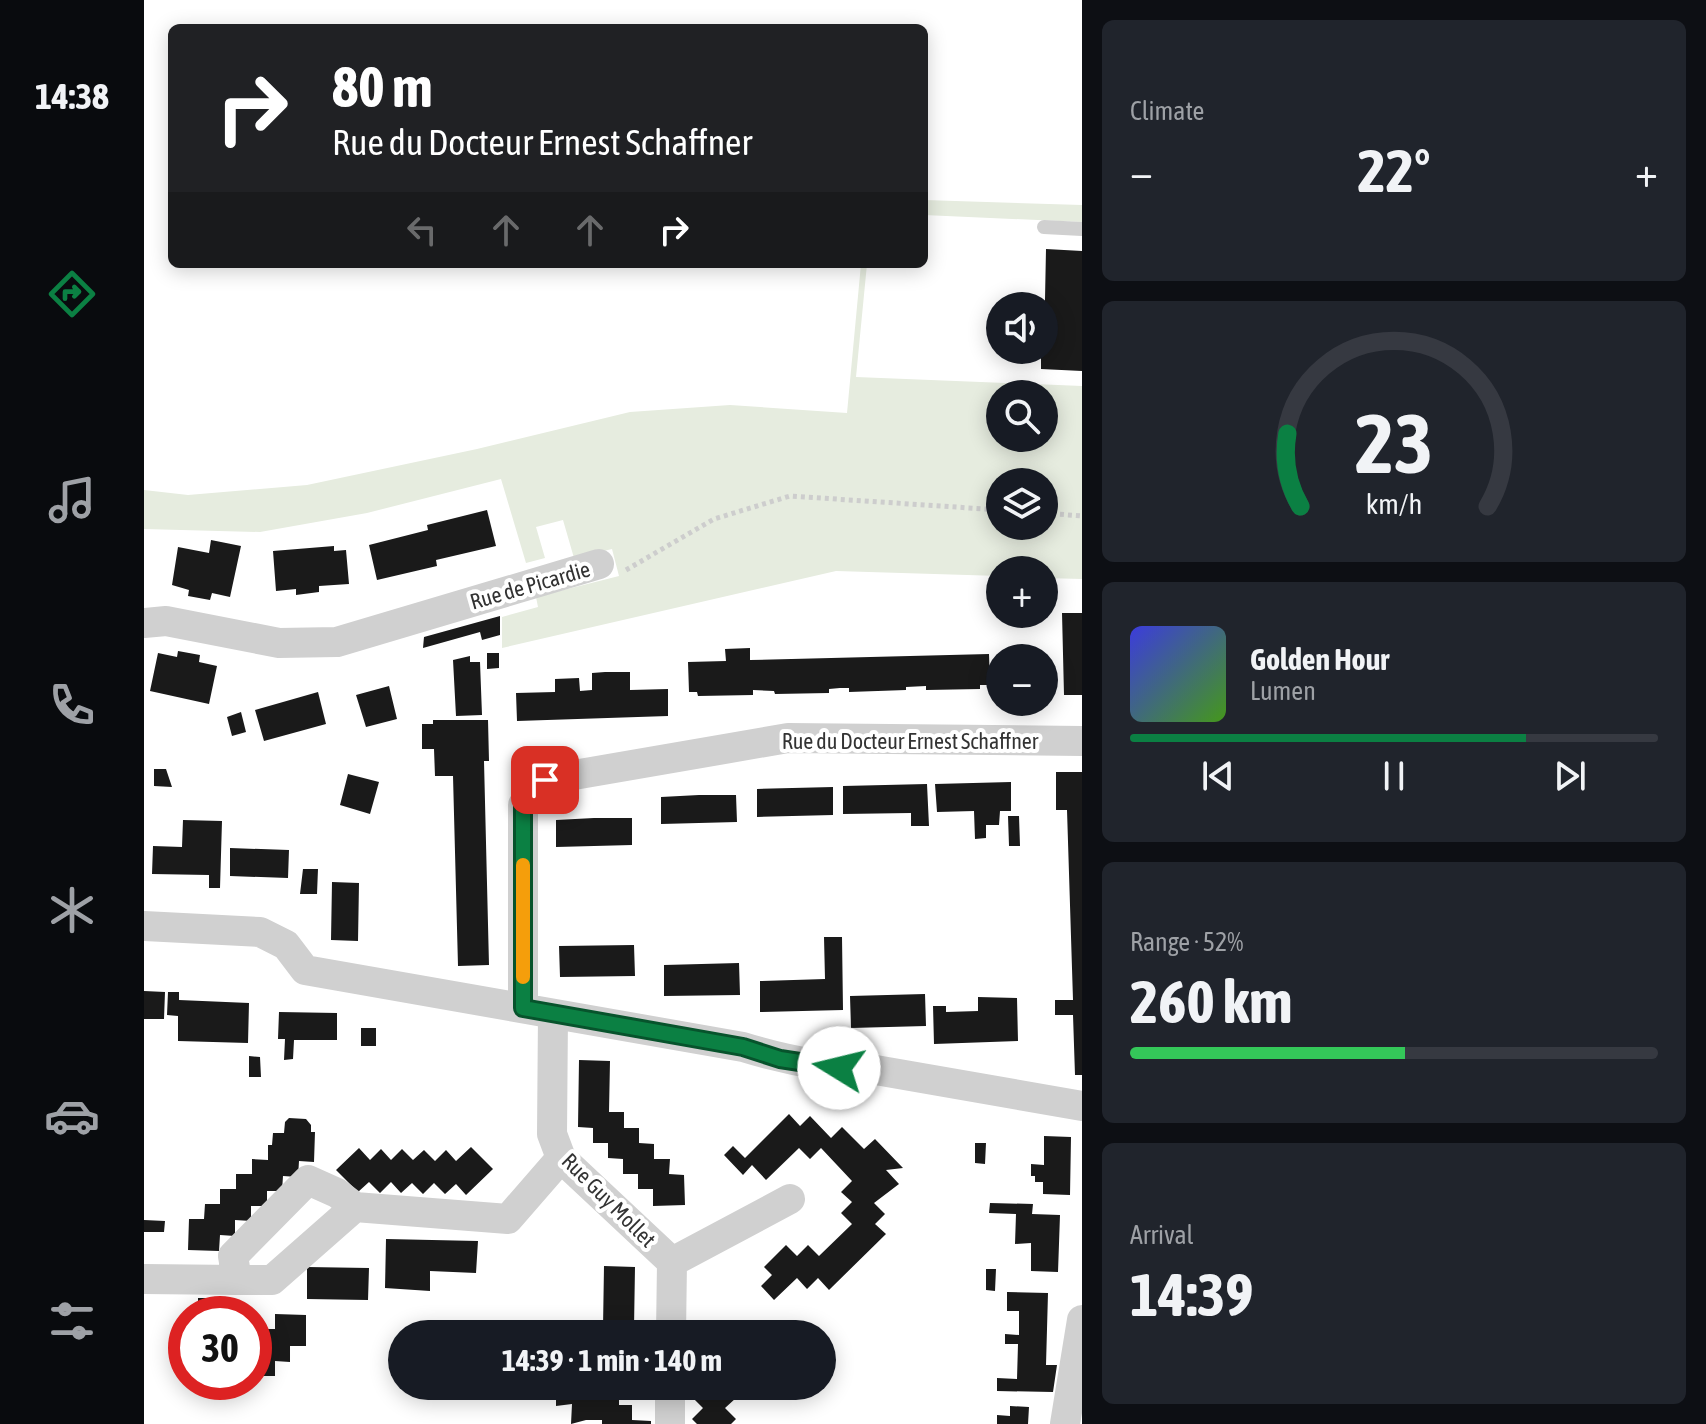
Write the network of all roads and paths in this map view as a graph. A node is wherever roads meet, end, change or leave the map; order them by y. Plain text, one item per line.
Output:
1 (1044, 227) dead end
2 (1082, 229) edge
3 (986, 509) edge
4 (1058, 514) edge
5 (1082, 516) edge
6 (599, 564) joint
7 (144, 623) edge
8 (1082, 741) edge
9 (144, 926) edge
10 (523, 1008) junction
11 (553, 1014) junction
12 (1082, 1106) edge
13 (561, 1158) junction
14 (790, 1199) dead end
15 (355, 1207) junction
16 (672, 1262) junction
17 (144, 1279) edge
18 (237, 1280) junction
19 (671, 1320) edge
20 (1082, 1320) edge
21 (670, 1400) edge
22 (670, 1424) edge
23 (1065, 1424) edge

1 - 2 lane
3 - 6 path, Rue de Picardie
4 - 5 path
6 - 7 street, Rue de Picardie
8 - 10 street, Rue du Docteur Ernest Schaffner
9 - 10 street
10 - 11 street
11 - 12 street
11 - 13 street, Rue Guy Mollet
13 - 15 street
13 - 16 street, Rue Guy Mollet
14 - 16 street
15 - 18 street
15 - 18 street
16 - 19 street, Rue Guy Mollet
17 - 18 street
20 - 23 street
21 - 22 street

